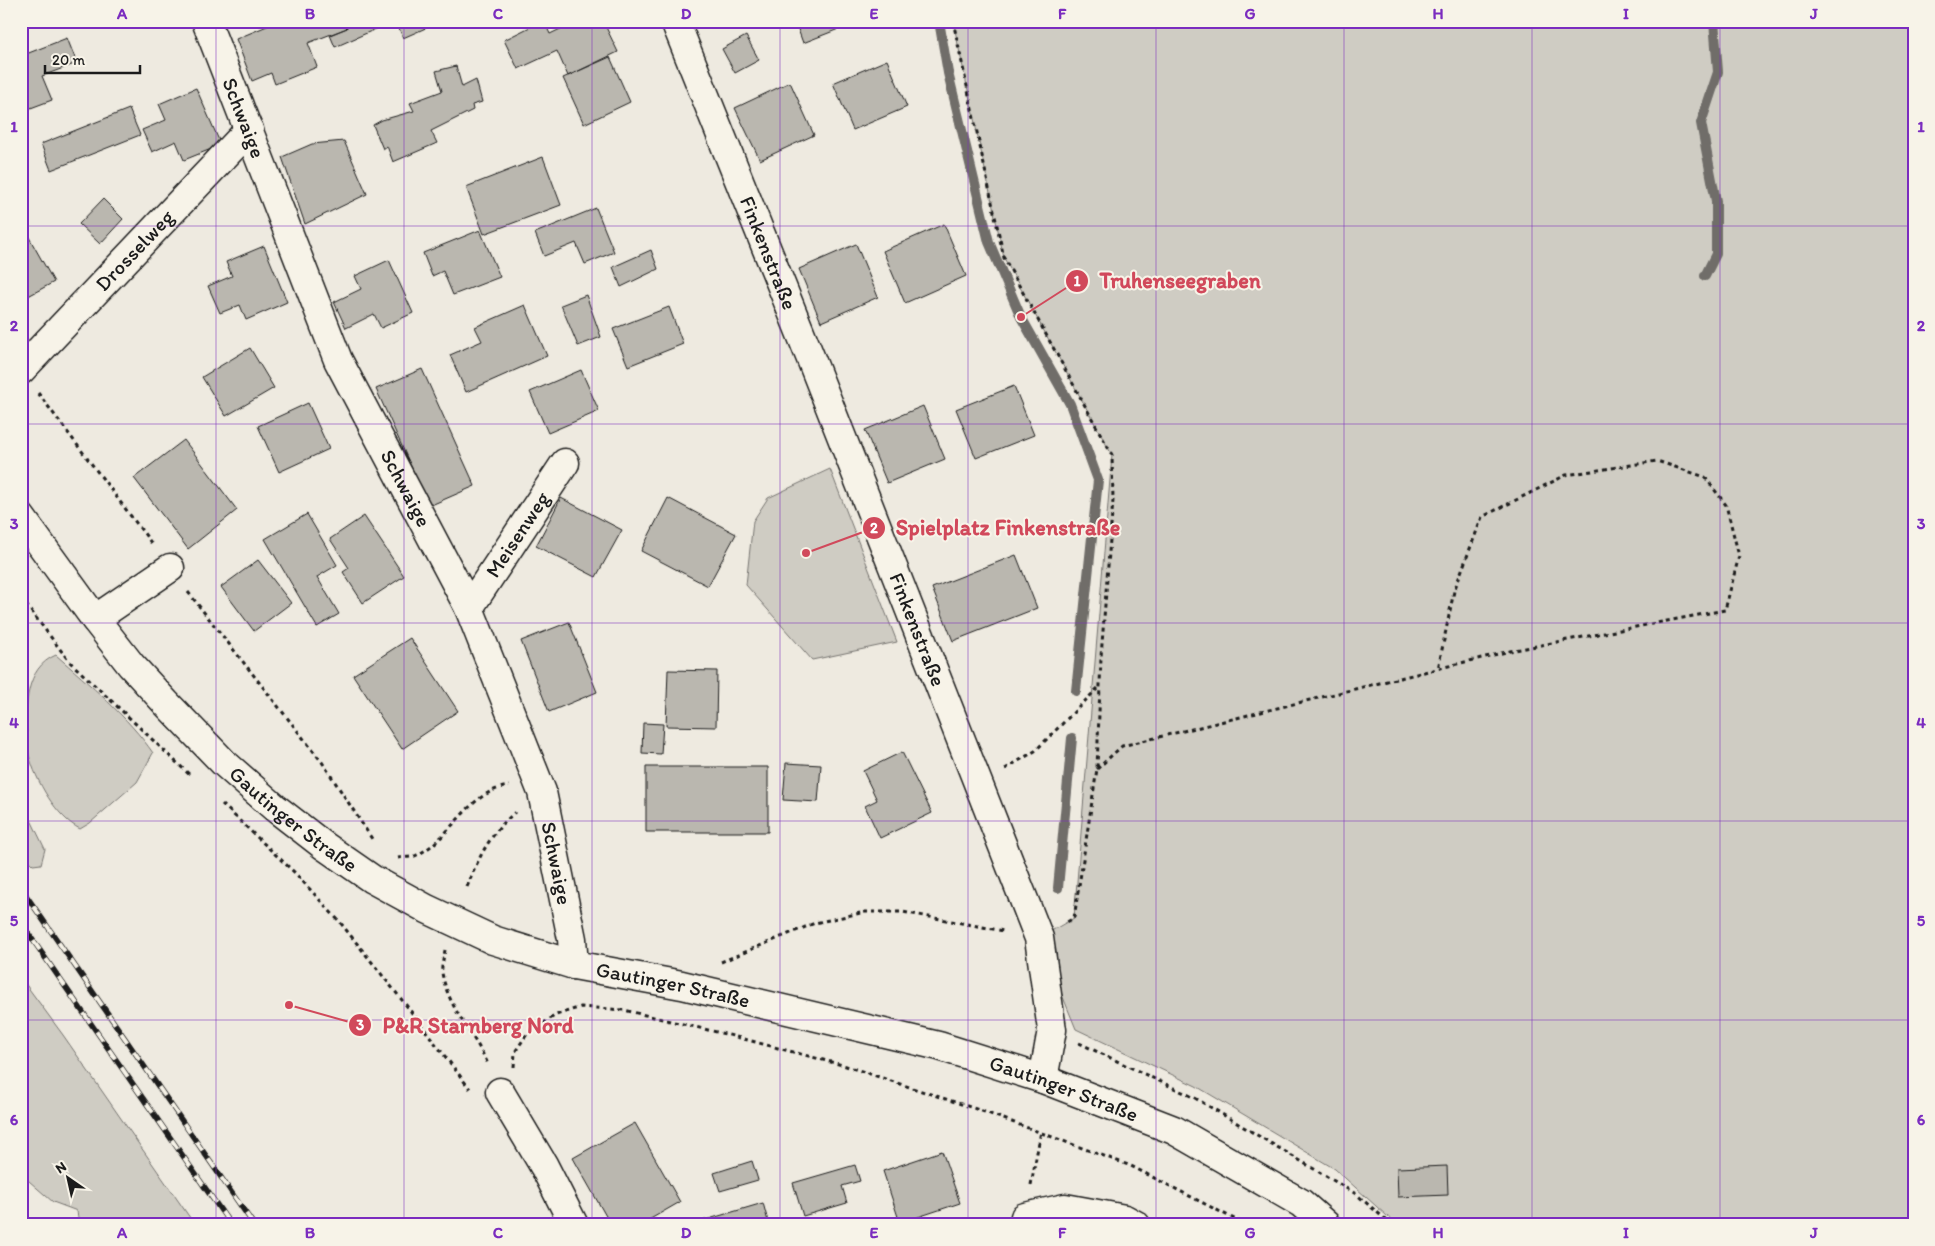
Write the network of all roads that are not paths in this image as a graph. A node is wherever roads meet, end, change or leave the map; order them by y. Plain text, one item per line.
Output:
1 (206, 21) edge
2 (675, 21) edge
3 (249, 130) junction
4 (27, 378) edge
5 (565, 463) dead end
6 (21, 518) edge
7 (170, 568) road end
8 (469, 608) junction
9 (95, 619) junction
10 (574, 965) junction
11 (1043, 1079) junction
12 (500, 1092) road end
13 (1024, 1221) edge
14 (574, 1225) edge
15 (1136, 1225) edge
16 (1326, 1225) edge

1 - 3 street, Schwaige
2 - 11 street, Finkenstraße
3 - 4 street, Drosselweg
3 - 8 street, Schwaige
5 - 8 street, Meisenweg
6 - 9 street, Gautinger Straße
7 - 9 street
8 - 10 street, Schwaige
9 - 10 street, Gautinger Straße
10 - 11 street, Gautinger Straße
11 - 16 street, Gautinger Straße
12 - 14 street
13 - 15 street

